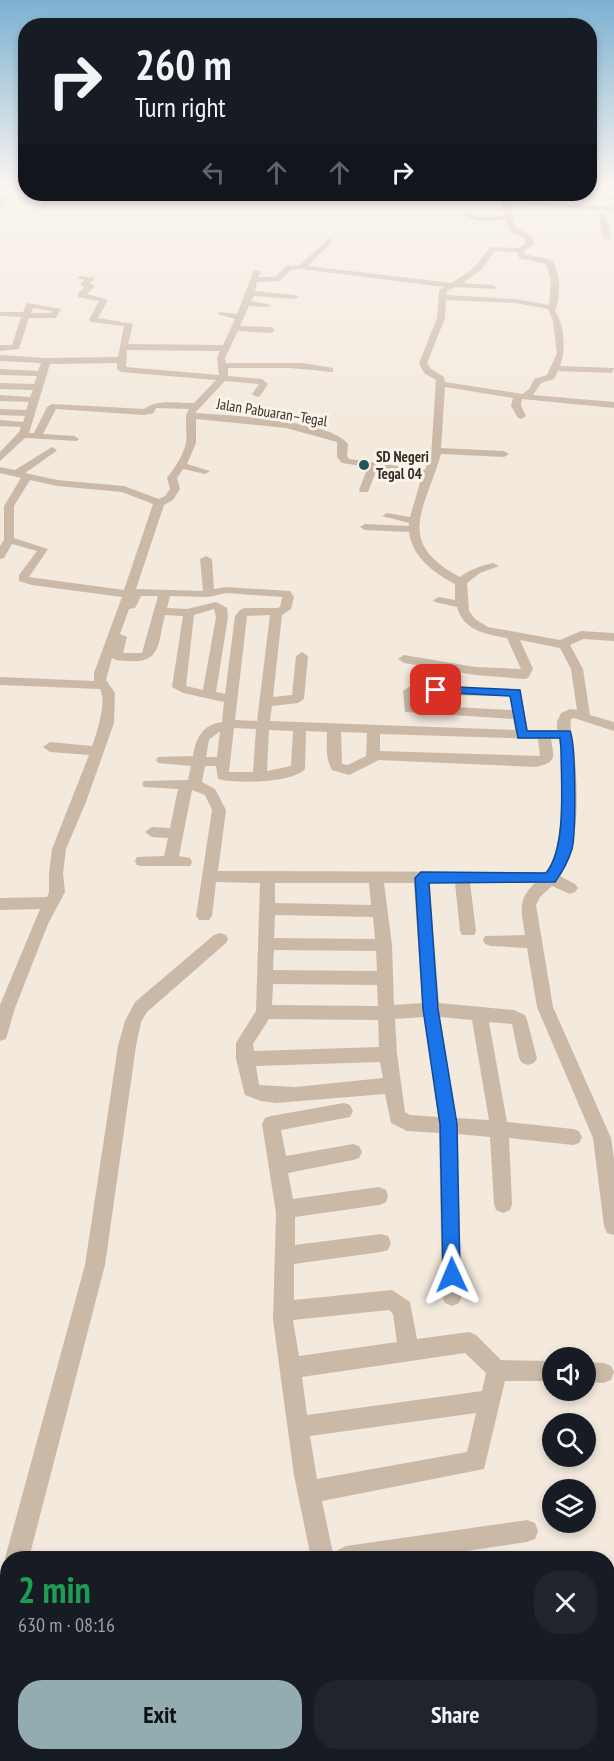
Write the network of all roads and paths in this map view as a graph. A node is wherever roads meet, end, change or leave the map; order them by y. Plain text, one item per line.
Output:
1 (483, 265) edge
2 (552, 265) edge
3 (301, 267) joint
4 (81, 278) dead end
5 (277, 279) junction
6 (294, 279) dead end
7 (457, 285) junction
8 (492, 287) dead end
9 (251, 293) junction
10 (295, 297) dead end
11 (443, 297) junction
12 (246, 303) junction
13 (267, 305) dead end
14 (553, 308) junction
15 (2, 314) edge
16 (220, 315) dead end
17 (238, 317) junction
18 (0, 327) edge
19 (233, 328) junction
20 (271, 330) dead end
21 (0, 348) edge
22 (226, 348) junction
23 (122, 355) junction
24 (0, 358) edge
25 (46, 361) junction
26 (221, 362) junction
27 (554, 368) junction
28 (330, 370) dead end
29 (612, 370) dead end
30 (0, 372) edge
31 (42, 374) junction
32 (223, 378) junction
33 (440, 384) junction
34 (0, 386) edge
35 (38, 387) junction
36 (257, 394) dead end
37 (522, 396) junction
38 (0, 398) edge
39 (33, 400) junction
40 (614, 405) edge
41 (193, 411) junction
42 (0, 412) edge
43 (28, 413) junction
44 (521, 416) dead end
45 (0, 423) edge
46 (26, 425) junction
47 (22, 435) junction
48 (37, 436) junction
49 (74, 439) dead end
50 (52, 450) dead end
51 (436, 451) junction
52 (504, 454) dead end
53 (0, 458) edge
54 (182, 466) junction
55 (372, 467) junction
56 (0, 470) edge
57 (205, 471) dead end
58 (428, 474) junction
59 (22, 476) junction
60 (364, 490) dead end
61 (159, 503) junction
62 (387, 516) dead end
63 (415, 525) junction
64 (364, 527) dead end
65 (9, 540) junction
66 (0, 556) edge
67 (206, 560) dead end
68 (493, 566) dead end
69 (461, 582) junction
70 (165, 593) junction
71 (128, 594) junction
72 (208, 594) junction
73 (439, 600) dead end
74 (460, 604) junction
75 (160, 611) junction
76 (187, 613) junction
77 (276, 613) junction
78 (512, 636) junction
79 (614, 637) edge
80 (562, 644) junction
81 (302, 656) dead end
82 (404, 659) dead end
83 (0, 681) edge
84 (103, 685) junction
85 (209, 693) junction
86 (231, 699) junction
87 (266, 702) junction
88 (519, 715) junction
89 (584, 717) junction
90 (228, 725) junction
91 (263, 726) junction
92 (300, 727) junction
93 (614, 727) edge
94 (334, 728) junction
95 (374, 729) junction
96 (506, 734) junction
97 (566, 734) junction
98 (522, 735) junction
99 (544, 735) junction
100 (50, 747) dead end
101 (97, 751) junction
102 (375, 755) junction
103 (163, 760) dead end
104 (199, 761) junction
105 (508, 761) junction
106 (223, 762) junction
107 (260, 775) junction
108 (149, 784) dead end
109 (191, 785) junction
110 (152, 832) dead end
111 (176, 833) junction
112 (142, 861) dead end
113 (211, 876) junction
114 (462, 877) junction
115 (268, 878) junction
116 (421, 878) junction
117 (550, 878) junction
118 (376, 879) junction
119 (570, 888) dead end
120 (50, 903) junction
121 (0, 904) edge
122 (268, 909) junction
123 (379, 910) junction
124 (204, 916) dead end
125 (468, 931) dead end
126 (220, 939) dead end
127 (491, 940) dead end
128 (535, 942) junction
129 (267, 944) junction
130 (384, 945) junction
131 (265, 977) junction
132 (384, 978) junction
133 (3, 1007) edge
134 (431, 1009) junction
135 (264, 1012) junction
136 (385, 1013) junction
137 (479, 1013) junction
138 (0, 1034) edge
139 (388, 1054) junction
140 (528, 1058) dead end
141 (244, 1059) junction
142 (393, 1085) junction
143 (345, 1112) dead end
144 (448, 1124) junction
145 (499, 1128) junction
146 (573, 1137) dead end
147 (353, 1152) dead end
148 (278, 1166) junction
149 (379, 1196) dead end
150 (503, 1204) dead end
151 (285, 1209) junction
152 (614, 1226) edge
153 (381, 1242) dead end
154 (285, 1256) junction
155 (452, 1296) dead end
156 (284, 1311) junction
157 (408, 1351) junction
158 (290, 1368) junction
159 (497, 1370) junction
160 (542, 1371) edge
161 (490, 1400) junction
162 (299, 1427) junction
163 (309, 1492) junction
164 (527, 1531) dead end
165 (19, 1551) edge
166 (321, 1551) edge
167 (393, 1551) edge

1 - 7 street
2 - 14 street
3 - 5 street
3 - 7 street
4 - 23 street
5 - 6 street
5 - 9 street
7 - 8 street
7 - 11 street
9 - 10 street
9 - 12 street
11 - 14 street
11 - 33 street
12 - 13 street
12 - 17 street
14 - 27 street
15 - 18 street
15 - 21 street
16 - 17 street
17 - 19 street
19 - 20 street
19 - 22 street
22 - 23 street
22 - 26 street
23 - 25 street
23 - 26 street
23 - 32 street
24 - 25 street
25 - 31 street
26 - 28 street
26 - 32 street
27 - 29 street
27 - 37 street
30 - 31 street
31 - 35 street
32 - 36 street
32 - 41 street
33 - 37 street
33 - 51 street
34 - 35 street
35 - 39 street
37 - 40 street
37 - 44 street
38 - 39 street
39 - 43 street
41 - 48 street
41 - 54 street, Jalan Pabuaran–Tegal
41 - 55 street, Jalan Pabuaran–Tegal
42 - 43 street
43 - 46 street
45 - 46 street
46 - 47 street
47 - 48 street
47 - 53 street
48 - 49 street
50 - 59 street
51 - 52 street
51 - 58 street
54 - 57 street
54 - 61 street, Jalan Pabuaran–Tegal
55 - 58 street, Jalan Pabuaran–Tegal
55 - 60 street
56 - 59 street
58 - 63 street
59 - 61 street
59 - 65 street
61 - 71 street
62 - 63 street
63 - 64 street
63 - 69 street
65 - 66 street
65 - 71 street
67 - 72 street
68 - 69 street
69 - 74 street
70 - 72 street
70 - 75 street
70 - 75 street
71 - 84 street
72 - 77 street
73 - 74 street
74 - 78 street
75 - 76 street
76 - 85 street
76 - 85 street
77 - 86 street
77 - 87 street
78 - 80 street
78 - 82 street
79 - 80 street
80 - 89 street
81 - 87 street
83 - 84 street
84 - 101 street
85 - 86 street
86 - 90 street
87 - 91 street
88 - 88 street
88 - 98 street
89 - 93 street
89 - 97 street
90 - 91 street
90 - 104 street
90 - 106 street
91 - 92 street
91 - 107 street
92 - 94 street
92 - 107 street
94 - 95 street
94 - 102 street
95 - 96 street
95 - 102 street
96 - 98 street
96 - 105 street
97 - 99 street
97 - 117 street
98 - 99 street
99 - 105 street
100 - 101 street
101 - 120 street
102 - 105 street
103 - 104 street
104 - 106 street
104 - 109 street
106 - 107 street
108 - 109 street
109 - 111 street
109 - 113 street
110 - 111 street
111 - 112 street
113 - 115 street
113 - 124 street
114 - 116 street
114 - 117 street
114 - 125 street
115 - 118 street
115 - 122 street
116 - 118 street
116 - 134 street
117 - 119 street
117 - 128 street
118 - 123 street
120 - 121 street
120 - 133 street
122 - 123 street
122 - 129 street
123 - 130 street
126 - 165 street
127 - 128 street
128 - 152 street
129 - 130 street
129 - 131 street
130 - 132 street
131 - 132 street
131 - 135 street
132 - 136 street
133 - 138 street
134 - 136 street
134 - 137 street
134 - 144 street
135 - 136 street
135 - 141 street
136 - 139 street
137 - 140 street
137 - 145 street
139 - 141 street
139 - 142 street
141 - 142 street
142 - 144 street
143 - 148 street
144 - 145 street
144 - 155 street
145 - 146 street
145 - 150 street
147 - 148 street
148 - 151 street
149 - 151 street
151 - 154 street
153 - 154 street
154 - 156 street
156 - 157 street
156 - 158 street
157 - 158 street
157 - 159 street
158 - 162 street
159 - 160 street
159 - 161 street
161 - 162 street
161 - 163 street
162 - 163 street
163 - 166 street
164 - 167 street

